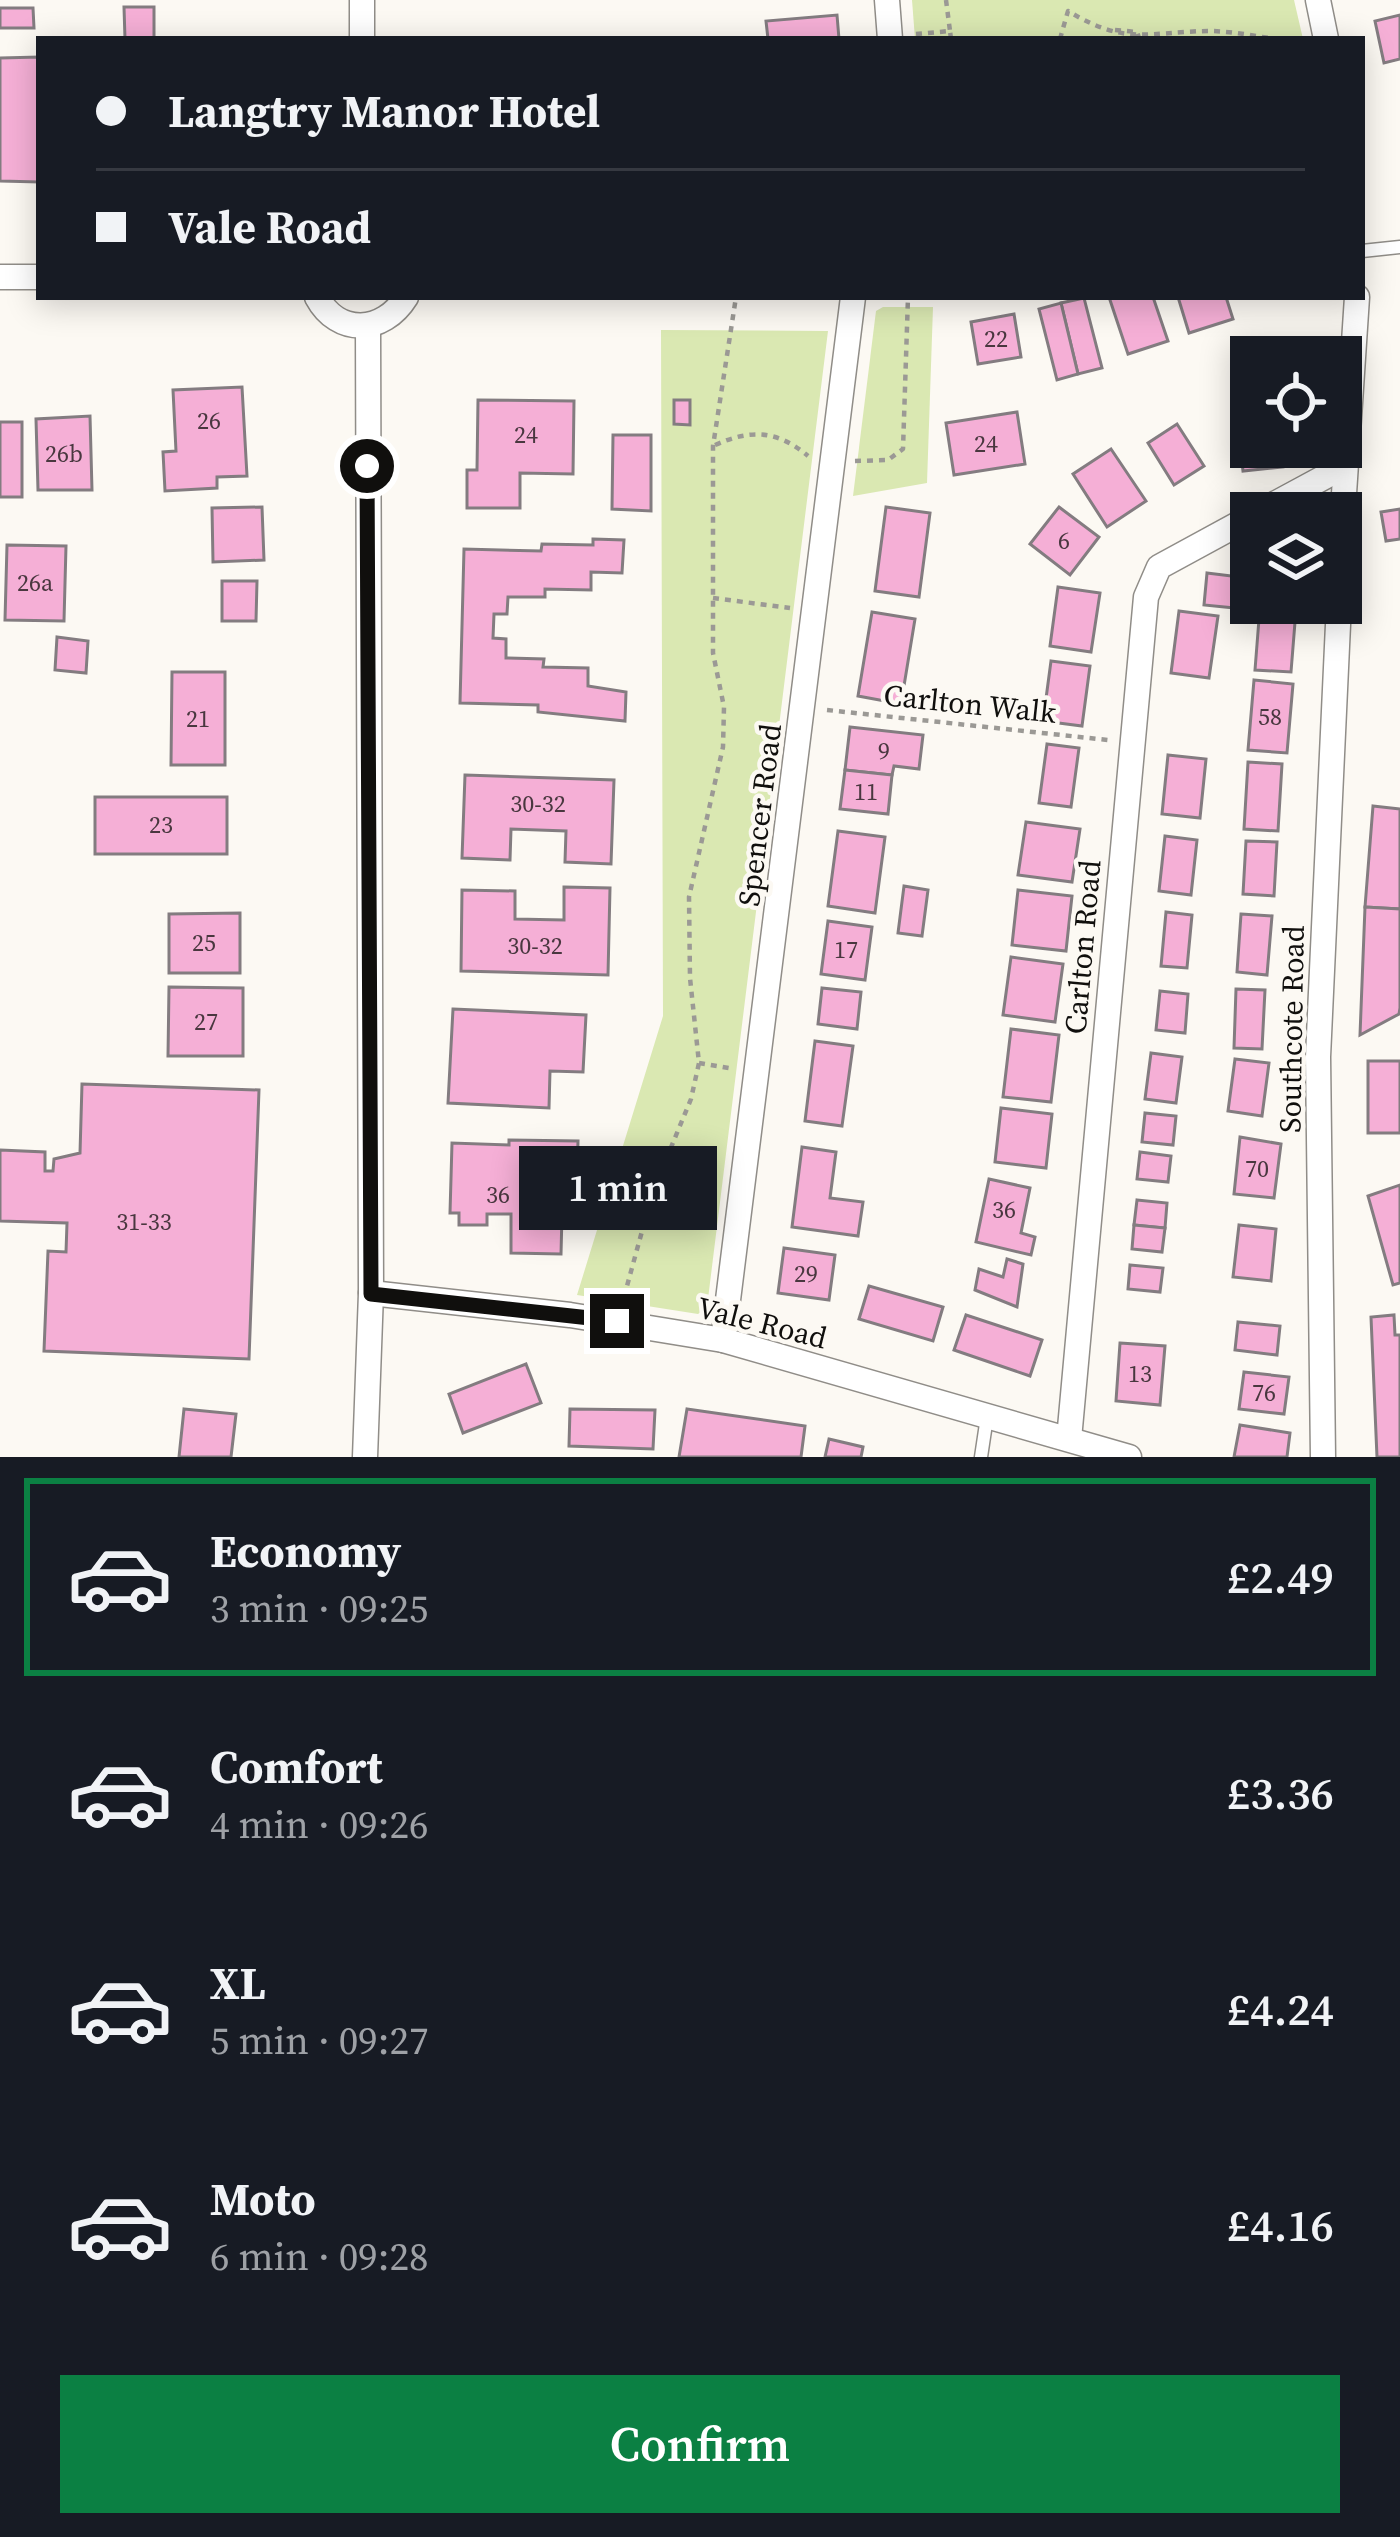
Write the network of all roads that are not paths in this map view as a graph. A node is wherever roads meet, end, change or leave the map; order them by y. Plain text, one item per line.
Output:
1 (362, 0) edge
2 (886, 0) edge
3 (1318, 0) edge
4 (362, 36) edge
5 (890, 36) edge
6 (1325, 36) edge
7 (1400, 248) edge
8 (1365, 251) edge
9 (0, 277) edge
10 (36, 277) edge
11 (319, 300) edge
12 (403, 300) edge
13 (853, 300) edge
14 (1357, 300) edge
15 (368, 326) junction
16 (1354, 336) edge
17 (1340, 468) edge
18 (1296, 492) edge
19 (1230, 528) edge
20 (1338, 624) edge
21 (371, 1294) junction
22 (723, 1340) junction
23 (988, 1416) junction
24 (1069, 1439) junction
25 (365, 1457) edge
26 (981, 1457) edge
27 (1130, 1457) edge
28 (1323, 1457) edge

1 - 4 street
2 - 5 street
3 - 6 street
7 - 8 lane
9 - 10 street
11 - 15 street
12 - 15 street
13 - 22 street, Spencer Road
14 - 16 street
15 - 21 street
17 - 18 street, Carlton Road
19 - 24 street, Carlton Road
20 - 28 street, Southcote Road
21 - 22 street, Vale Road
21 - 25 street
22 - 23 street, Vale Road
23 - 24 street, Vale Road
23 - 26 lane
24 - 27 street, Vale Road

